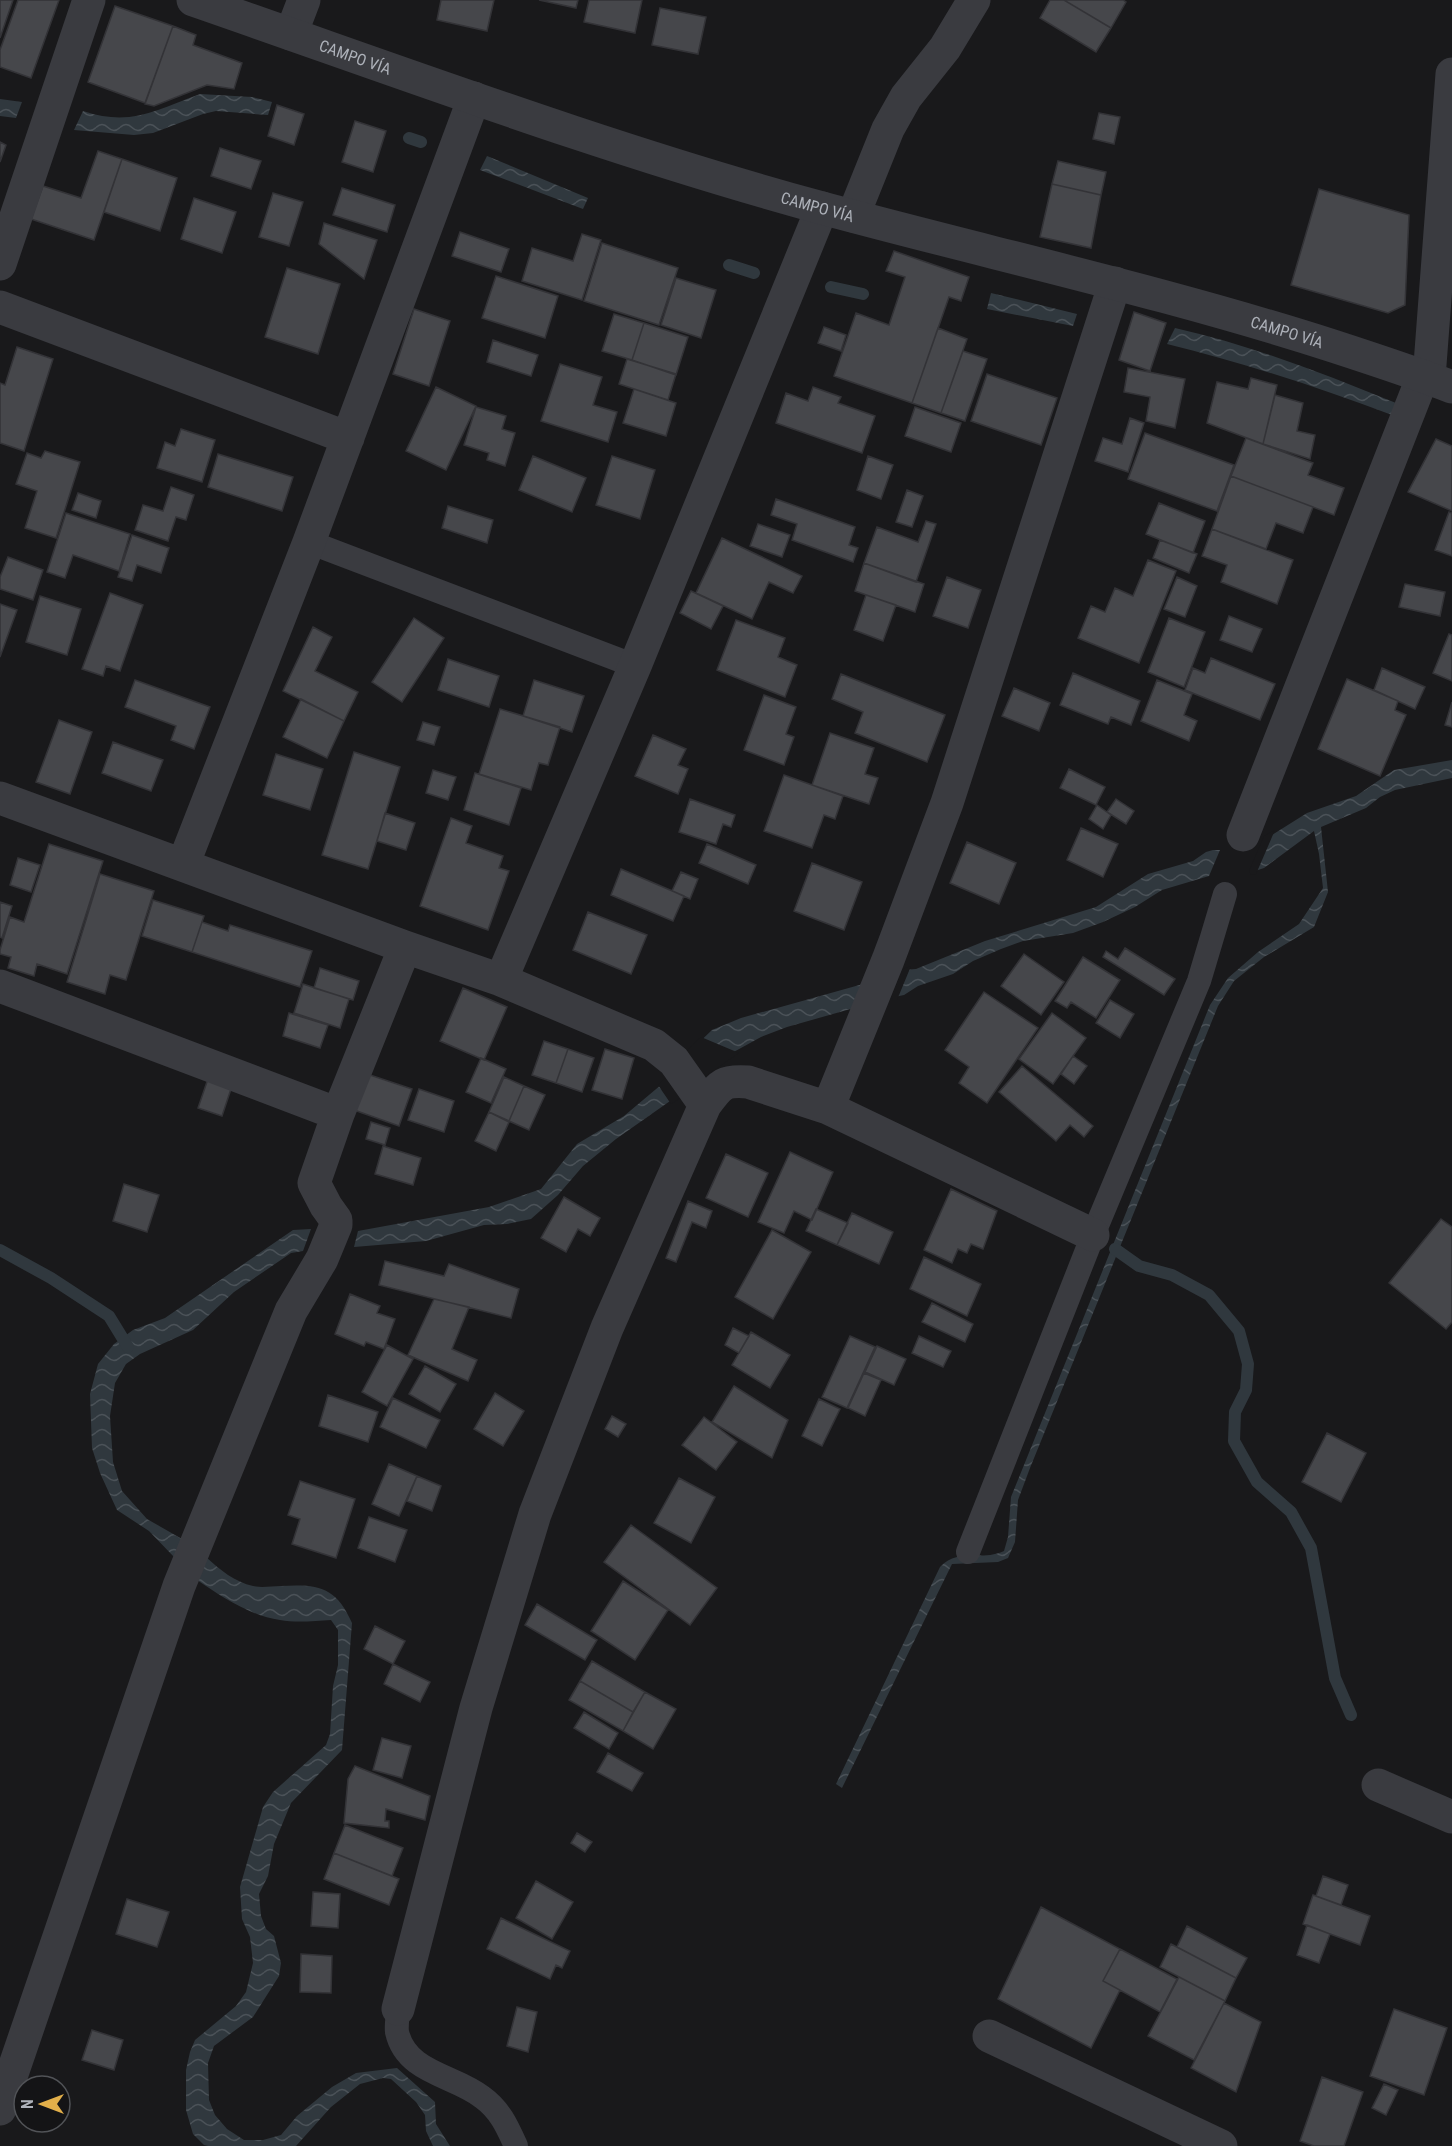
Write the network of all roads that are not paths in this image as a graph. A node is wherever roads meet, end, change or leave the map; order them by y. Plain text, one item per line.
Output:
1 (89, 0) edge
2 (193, 0) edge
3 (304, 0) edge
4 (974, 0) edge
5 (291, 34) junction
6 (1452, 74) edge
7 (474, 98) junction
8 (822, 208) junction
9 (853, 216) junction
10 (0, 264) edge
11 (1115, 283) junction
12 (0, 307) edge
13 (1435, 380) edge
14 (348, 438) junction
15 (309, 542) junction
16 (635, 666) junction
17 (0, 798) edge
18 (1243, 835) dead end
19 (183, 865) junction
20 (1226, 894) dead end
21 (405, 947) junction
22 (501, 980) junction
23 (0, 986) edge
24 (702, 1100) junction
25 (828, 1108) junction
26 (338, 1114) junction
27 (1093, 1234) junction
28 (968, 1552) dead end
29 (1378, 1785) dead end
30 (1452, 1818) edge
31 (398, 2009) joint
32 (989, 2036) dead end
33 (0, 2109) edge
34 (516, 2146) edge
35 (1221, 2146) edge

1 - 10 street
2 - 5 street, CAMPO VÍA
3 - 5 street
4 - 9 street
5 - 7 street, CAMPO VÍA
6 - 13 street
7 - 8 street, CAMPO VÍA
7 - 14 street
8 - 9 street, CAMPO VÍA
8 - 16 street
9 - 11 street, CAMPO VÍA
11 - 13 street, CAMPO VÍA
11 - 25 street
12 - 14 street
13 - 18 street
14 - 15 street
15 - 16 lane
15 - 19 street
16 - 22 street
17 - 19 street
19 - 21 street
20 - 27 lane
21 - 22 street
21 - 26 street
22 - 24 street
23 - 26 street
24 - 25 street
24 - 31 street
25 - 27 street
26 - 33 street
27 - 28 lane
29 - 30 street
31 - 34 lane
32 - 35 street

